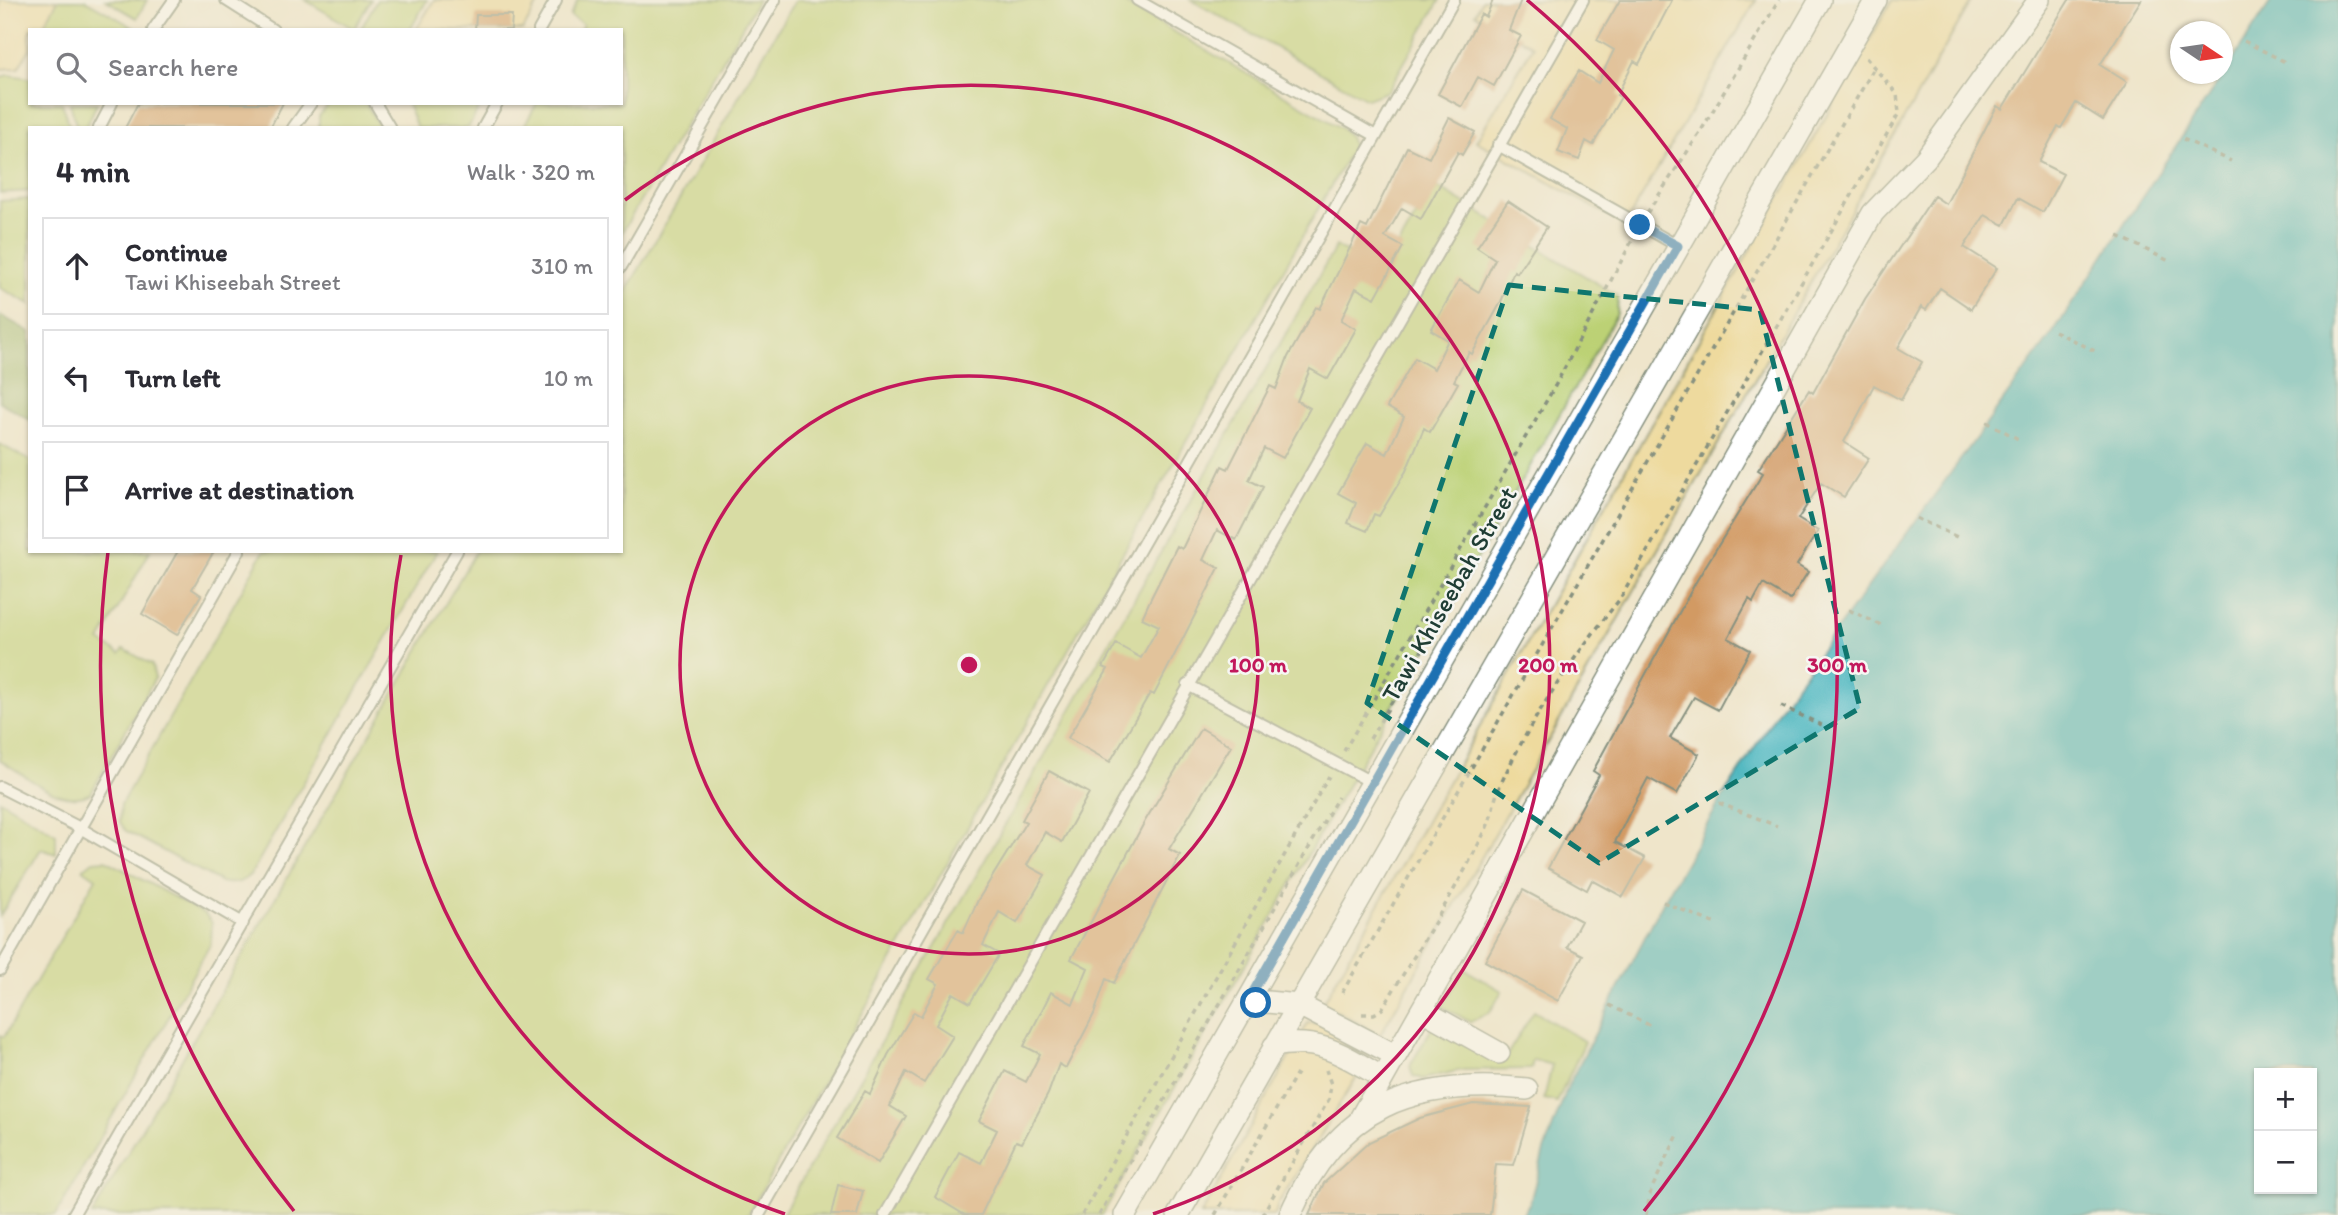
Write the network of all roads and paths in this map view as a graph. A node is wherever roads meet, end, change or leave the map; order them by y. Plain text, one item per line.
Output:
1 (174, 0) edge
2 (226, 0) edge
3 (556, 0) edge
4 (775, 0) edge
5 (1138, 0) edge
6 (1454, 0) edge
7 (1583, 0) edge
8 (1779, 0) edge
9 (1821, 0) edge
10 (1876, 0) edge
11 (2039, 0) edge
12 (154, 28) edge
13 (270, 28) edge
14 (540, 28) edge
15 (2244, 41) dead end
16 (1866, 58) dead end
17 (2285, 62) dead end
18 (1872, 70) junction
19 (111, 105) edge
20 (310, 105) edge
21 (376, 105) edge
22 (496, 105) edge
23 (100, 126) edge
24 (295, 126) edge
25 (389, 126) edge
26 (484, 126) edge
27 (1376, 136) junction
28 (2183, 139) dead end
29 (1497, 145) junction
30 (2231, 161) dead end
31 (1646, 215) dead end
32 (2118, 236) dead end
33 (1634, 237) dead end
34 (1678, 246) junction
35 (2169, 261) dead end
36 (623, 264) edge
37 (2054, 331) dead end
38 (2097, 352) dead end
39 (1987, 422) dead end
40 (2022, 441) dead end
41 (1916, 517) dead end
42 (1957, 537) dead end
43 (238, 553) edge
44 (456, 553) edge
45 (1849, 610) dead end
46 (1885, 627) dead end
47 (1188, 685) junction
48 (1781, 706) dead end
49 (1826, 727) dead end
50 (1344, 751) dead end
51 (1332, 771) dead end
52 (1373, 783) junction
53 (0, 787) edge
54 (1338, 797) dead end
55 (1719, 803) dead end
56 (1777, 826) dead end
57 (80, 828) junction
58 (1663, 902) dead end
59 (243, 923) junction
60 (1718, 925) dead end
61 (0, 970) edge
62 (1342, 993) dead end
63 (1246, 1004) junction
64 (1298, 1004) junction
65 (1609, 1005) dead end
66 (1422, 1010) junction
67 (1651, 1026) dead end
68 (1344, 1028) junction
69 (1275, 1046) junction
70 (1331, 1049) junction
71 (1499, 1053) dead end
72 (1395, 1055) junction
73 (1297, 1073) dead end
74 (1383, 1078) junction
75 (1527, 1089) dead end
76 (1361, 1117) junction
77 (1678, 1135) dead end
78 (73, 1215) edge
79 (759, 1215) edge
80 (885, 1215) edge
81 (1082, 1215) edge
82 (1099, 1215) edge
83 (1125, 1215) edge
84 (1178, 1215) edge
85 (1215, 1215) edge
86 (1262, 1215) edge
87 (1290, 1215) edge
88 (1646, 1215) edge

1 - 12 lane
2 - 13 lane
3 - 14 lane
4 - 36 lane
5 - 27 lane
6 - 27 lane
7 - 29 lane
8 - 31 path
9 - 34 street, Tawi Khiseebah Street
10 - 64 street
11 - 66 street
15 - 17 path
16 - 18 path
18 - 62 path
18 - 68 path
19 - 23 lane
20 - 24 lane
21 - 25 lane
22 - 26 lane
27 - 79 lane
28 - 30 path
29 - 34 lane
29 - 47 lane
32 - 35 path
33 - 50 path
34 - 52 street, Tawi Khiseebah Street
37 - 38 path
39 - 40 path
41 - 42 path
43 - 57 lane
44 - 59 lane
45 - 46 path
47 - 52 lane
47 - 80 lane
48 - 49 path
51 - 81 path
52 - 63 street, Tawi Khiseebah Street
53 - 57 lane
54 - 82 path
55 - 56 path
57 - 59 lane
57 - 61 lane
58 - 60 path
59 - 78 lane
63 - 64 street
63 - 83 street, Tawi Khiseebah Street
64 - 68 street
64 - 69 street
65 - 67 path
66 - 71 street
66 - 72 street
68 - 72 street
69 - 70 street
69 - 84 street
70 - 74 street
70 - 86 path
72 - 74 street
73 - 85 path
74 - 76 street
75 - 76 street
76 - 87 street
77 - 88 path

